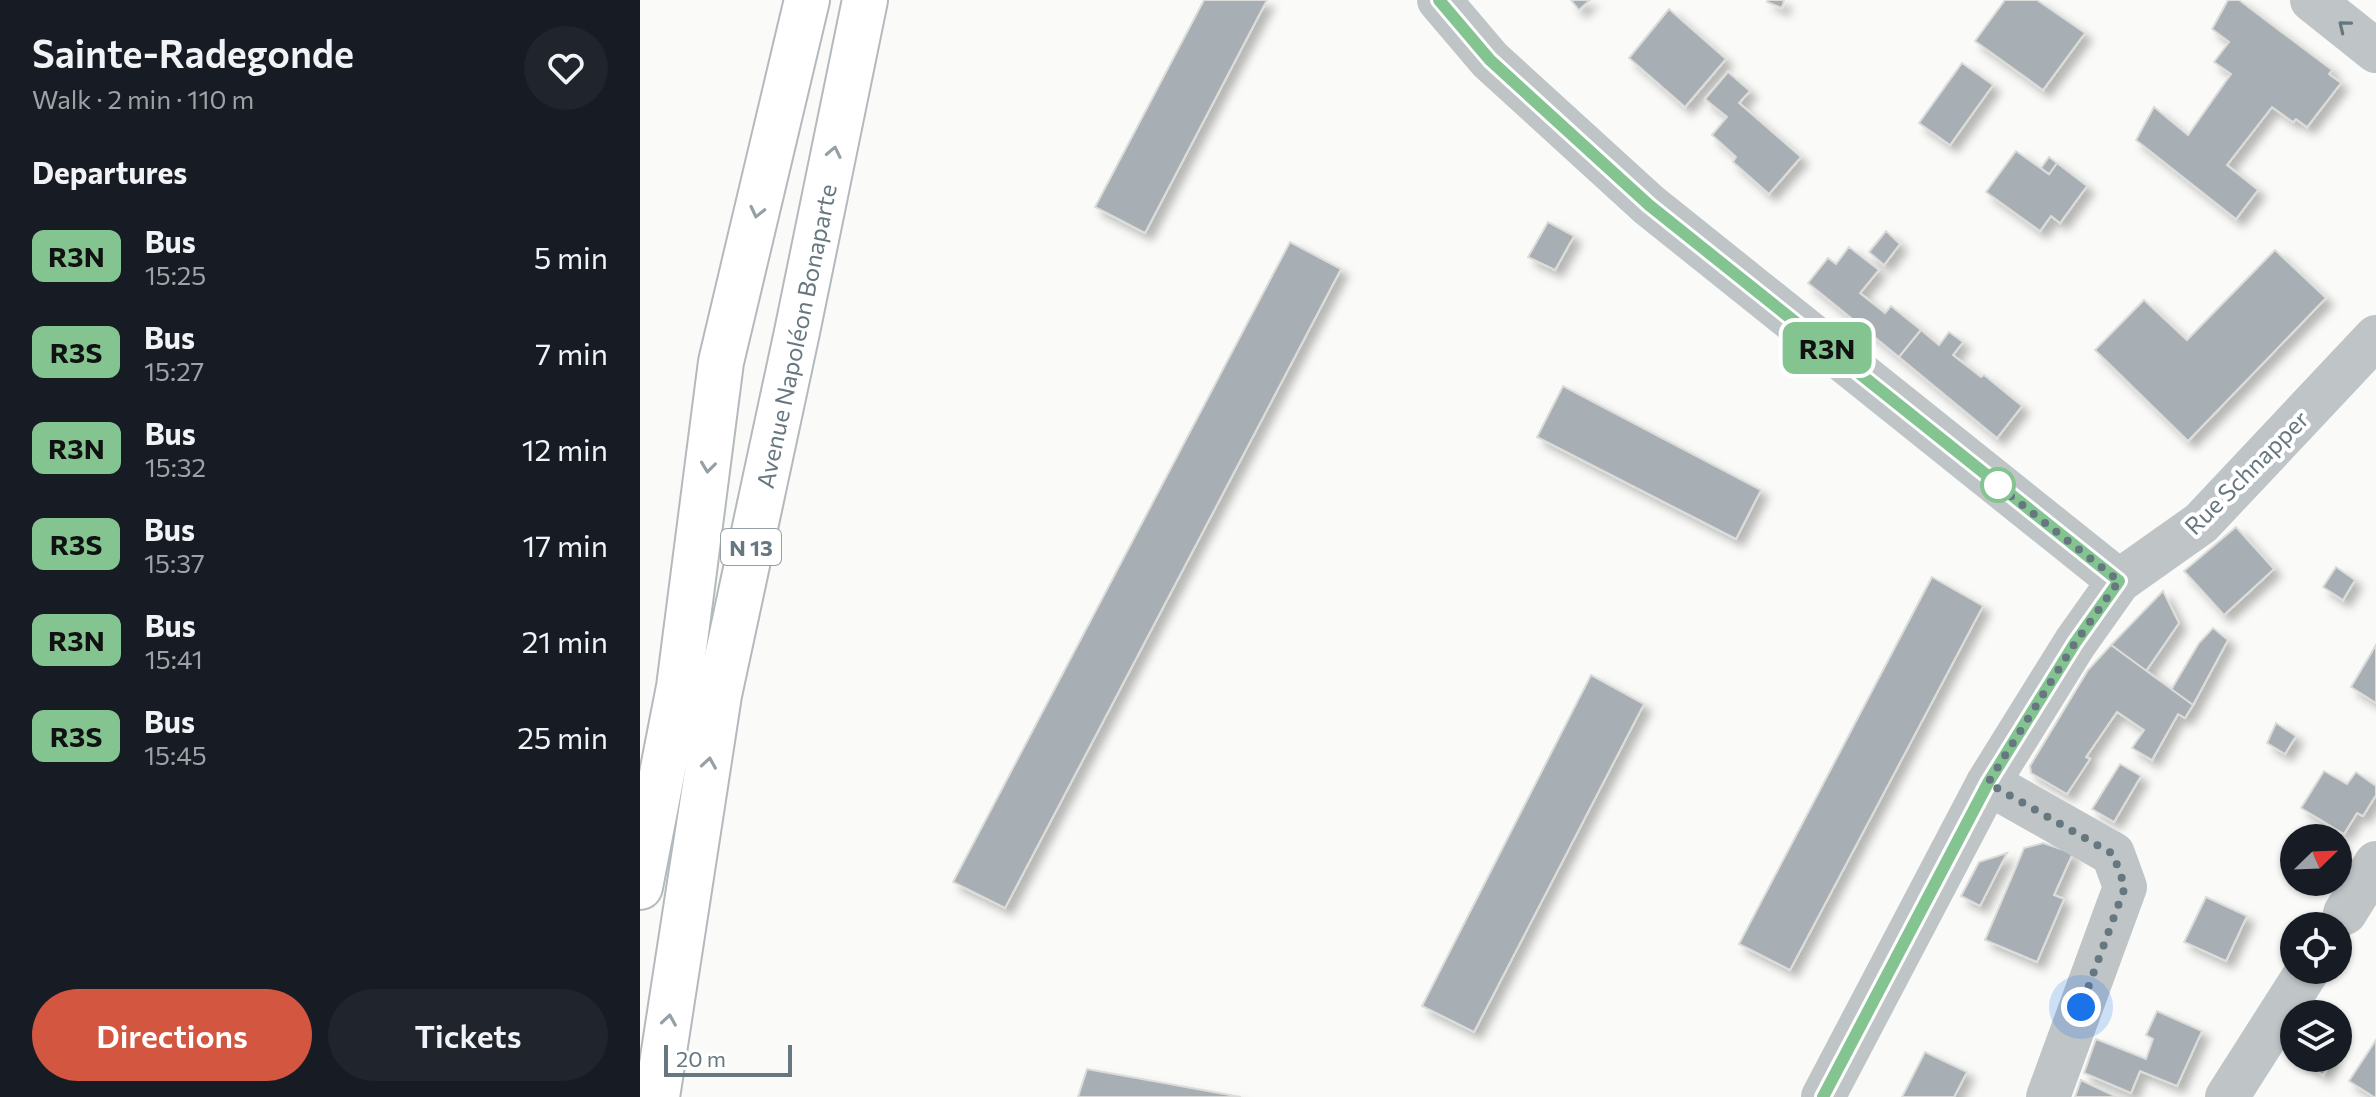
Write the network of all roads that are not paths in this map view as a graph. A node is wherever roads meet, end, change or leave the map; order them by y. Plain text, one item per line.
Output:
1 (807, 0) edge
2 (865, 0) edge
3 (1439, 0) edge
4 (2312, 0) edge
5 (2376, 51) edge
6 (2376, 337) edge
7 (2119, 581) junction
8 (1988, 783) junction
9 (2376, 863) edge
10 (640, 887) edge
11 (2353, 922) edge
12 (2299, 984) edge
13 (657, 1097) edge
14 (1823, 1097) edge
15 (2048, 1097) edge
16 (2227, 1097) edge

1 -> 10 main road, N 13
13 -> 2 main road, Avenue Napoléon Bonaparte / N 13
3 - 7 street
5 -> 4 street
6 - 7 street, Rue Schnapper
7 - 8 street, Rue Schnapper
8 - 14 street, Rue Schnapper
8 - 15 street
9 - 11 street
12 - 16 street

